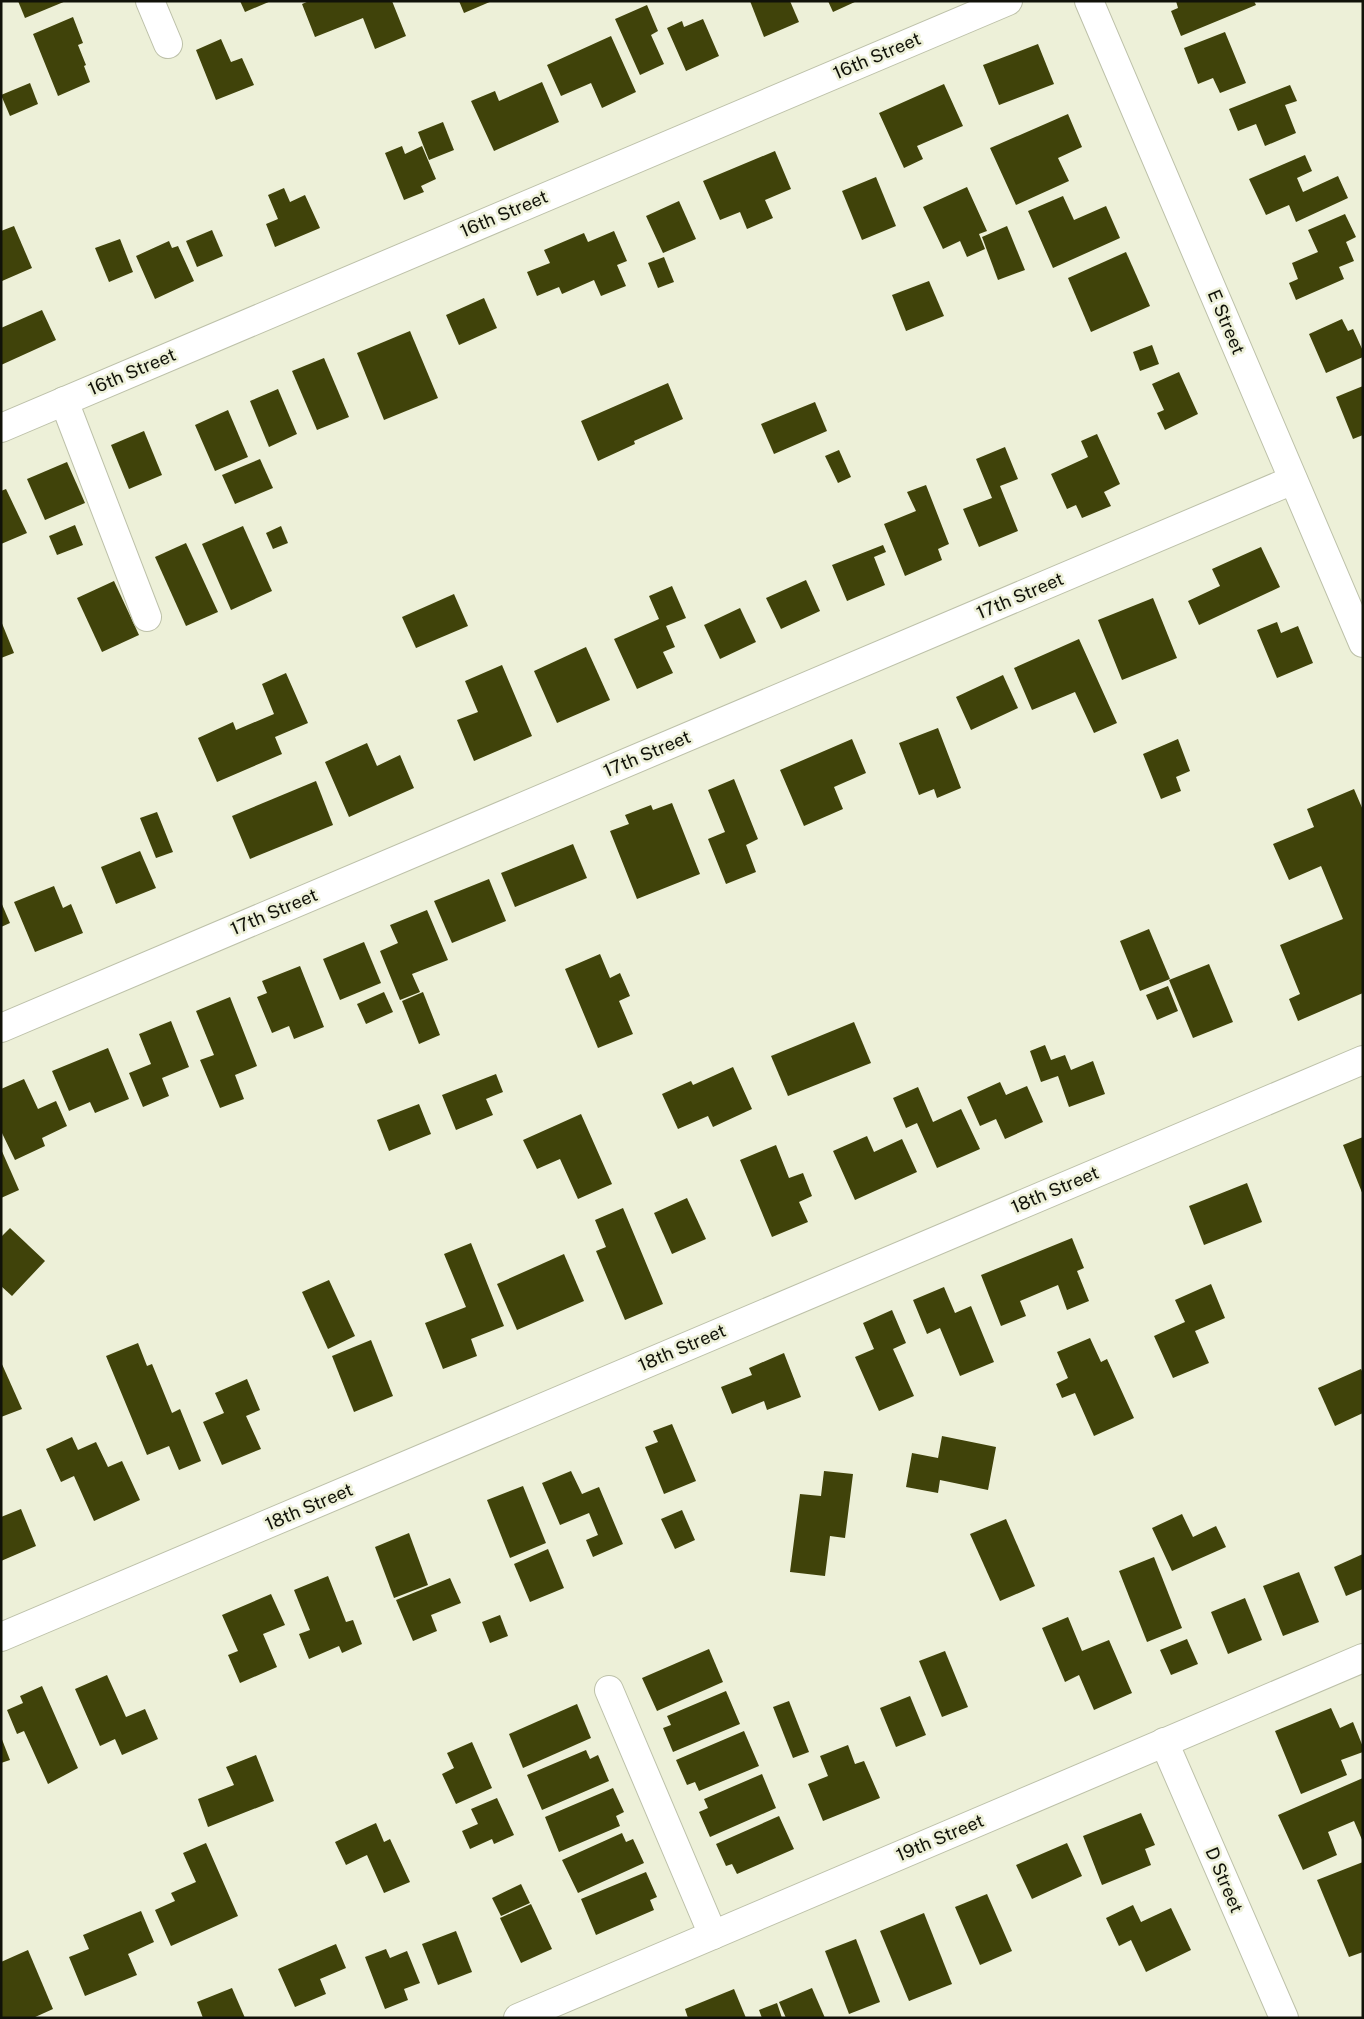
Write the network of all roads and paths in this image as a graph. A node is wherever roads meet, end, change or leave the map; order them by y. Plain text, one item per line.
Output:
1 (150, 1) edge
2 (1008, 1) edge
3 (1089, 1) edge
4 (168, 44) dead end
5 (64, 401) junction
6 (1, 428) edge
7 (1293, 480) junction
8 (147, 617) dead end
9 (1363, 643) edge
10 (1, 1028) edge
11 (1363, 1060) edge
12 (1, 1637) edge
13 (1363, 1658) edge
14 (609, 1690) dead end
15 (1164, 1742) junction
16 (713, 1934) junction
17 (518, 2018) edge
18 (1284, 2018) edge

1 - 4 street
2 - 5 street, 16th Street
3 - 7 street, E Street
5 - 6 street, 16th Street
5 - 8 street
7 - 9 street, E Street
7 - 10 street, 17th Street
11 - 12 street, 18th Street
13 - 15 street, 19th Street
14 - 16 street
15 - 16 street, 19th Street
15 - 18 street, D Street
16 - 17 street, 19th Street

